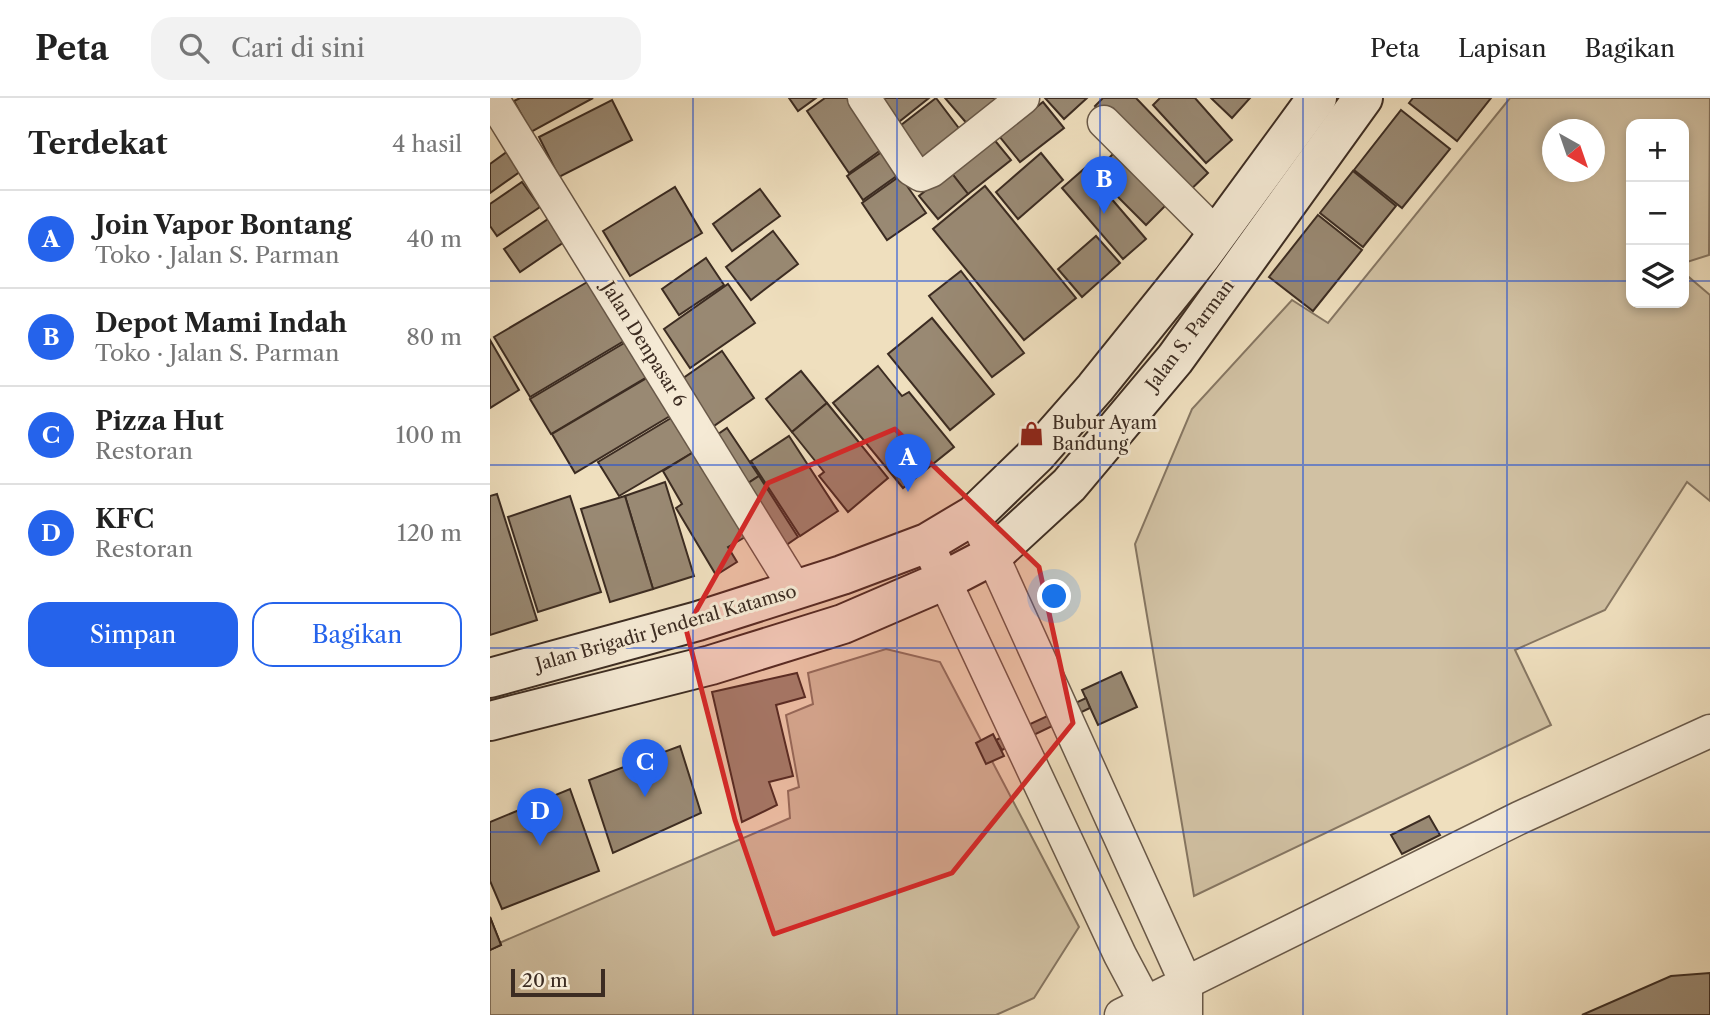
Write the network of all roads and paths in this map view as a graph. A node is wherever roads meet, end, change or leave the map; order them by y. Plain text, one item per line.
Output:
1 (492, 98) edge
2 (864, 98) edge
3 (1023, 98) edge
4 (1317, 98) edge
5 (1363, 98) edge
6 (1104, 122) dead end
7 (1217, 234) junction
8 (974, 516) junction
9 (927, 542) junction
10 (993, 555) junction
11 (945, 580) junction
12 (796, 590) junction
13 (490, 678) edge
14 (490, 721) edge
15 (1710, 731) edge
16 (1186, 983) junction
17 (1141, 1011) edge
18 (1186, 1015) edge

1 - 12 street, Jalan Denpasar 6
2 - 3 street
4 - 7 main road
5 - 10 main road, Jalan S. Parman
6 - 7 street
7 - 8 main road
8 - 9 main road
8 - 10 street
9 - 11 street
9 - 12 main road, Jalan Brigadir Jenderal Katamso
10 - 11 main road, Jalan S. Parman
10 - 16 street
11 - 14 main road, Jalan S. Parman
11 - 17 street
12 - 13 main road, Jalan Brigadir Jenderal Katamso
15 - 16 street
16 - 17 street
16 - 18 street

